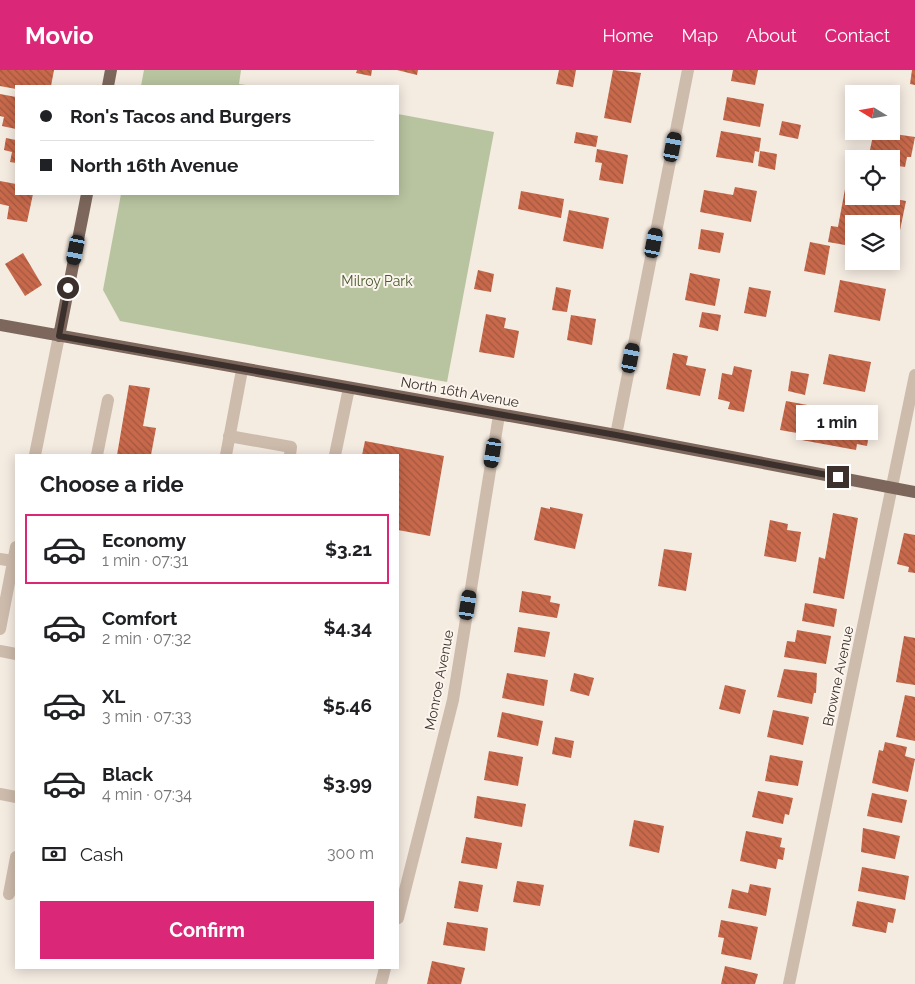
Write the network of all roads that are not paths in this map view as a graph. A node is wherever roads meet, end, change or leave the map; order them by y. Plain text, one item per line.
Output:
1 (111, 70) edge
2 (688, 70) edge
3 (108, 85) edge
4 (87, 195) edge
5 (0, 325) edge
6 (59, 336) junction
7 (242, 370) junction
8 (915, 375) edge
9 (349, 388) junction
10 (108, 400) dead end
11 (499, 414) junction
12 (616, 435) junction
13 (229, 436) junction
14 (35, 454) edge
15 (97, 454) edge
16 (226, 454) edge
17 (290, 454) edge
18 (335, 454) edge
19 (893, 488) junction
20 (915, 492) edge
21 (15, 552) edge
22 (0, 559) edge
23 (13, 561) junction
24 (0, 628) edge
25 (0, 651) edge
26 (15, 654) edge
27 (0, 794) edge
28 (15, 797) edge
29 (15, 862) edge
30 (9, 894) dead end
31 (399, 914) edge
32 (385, 969) edge
33 (381, 984) edge
34 (789, 984) edge

1 - 3 main road
2 - 12 street
4 - 6 main road
5 - 6 main road, North 16th Avenue
6 - 7 main road, North 16th Avenue
6 - 14 street
7 - 9 main road, North 16th Avenue
7 - 13 street
8 - 19 street, Browne Avenue
9 - 11 main road, North 16th Avenue
9 - 18 street
10 - 15 street
11 - 12 main road, North 16th Avenue
11 - 31 street, Monroe Avenue
12 - 19 main road, North 16th Avenue
13 - 16 street
13 - 17 street
19 - 20 main road, North 16th Avenue
19 - 34 street, Browne Avenue
21 - 23 street
22 - 23 street
23 - 24 street
25 - 26 street
27 - 28 street
29 - 30 street
32 - 33 street

